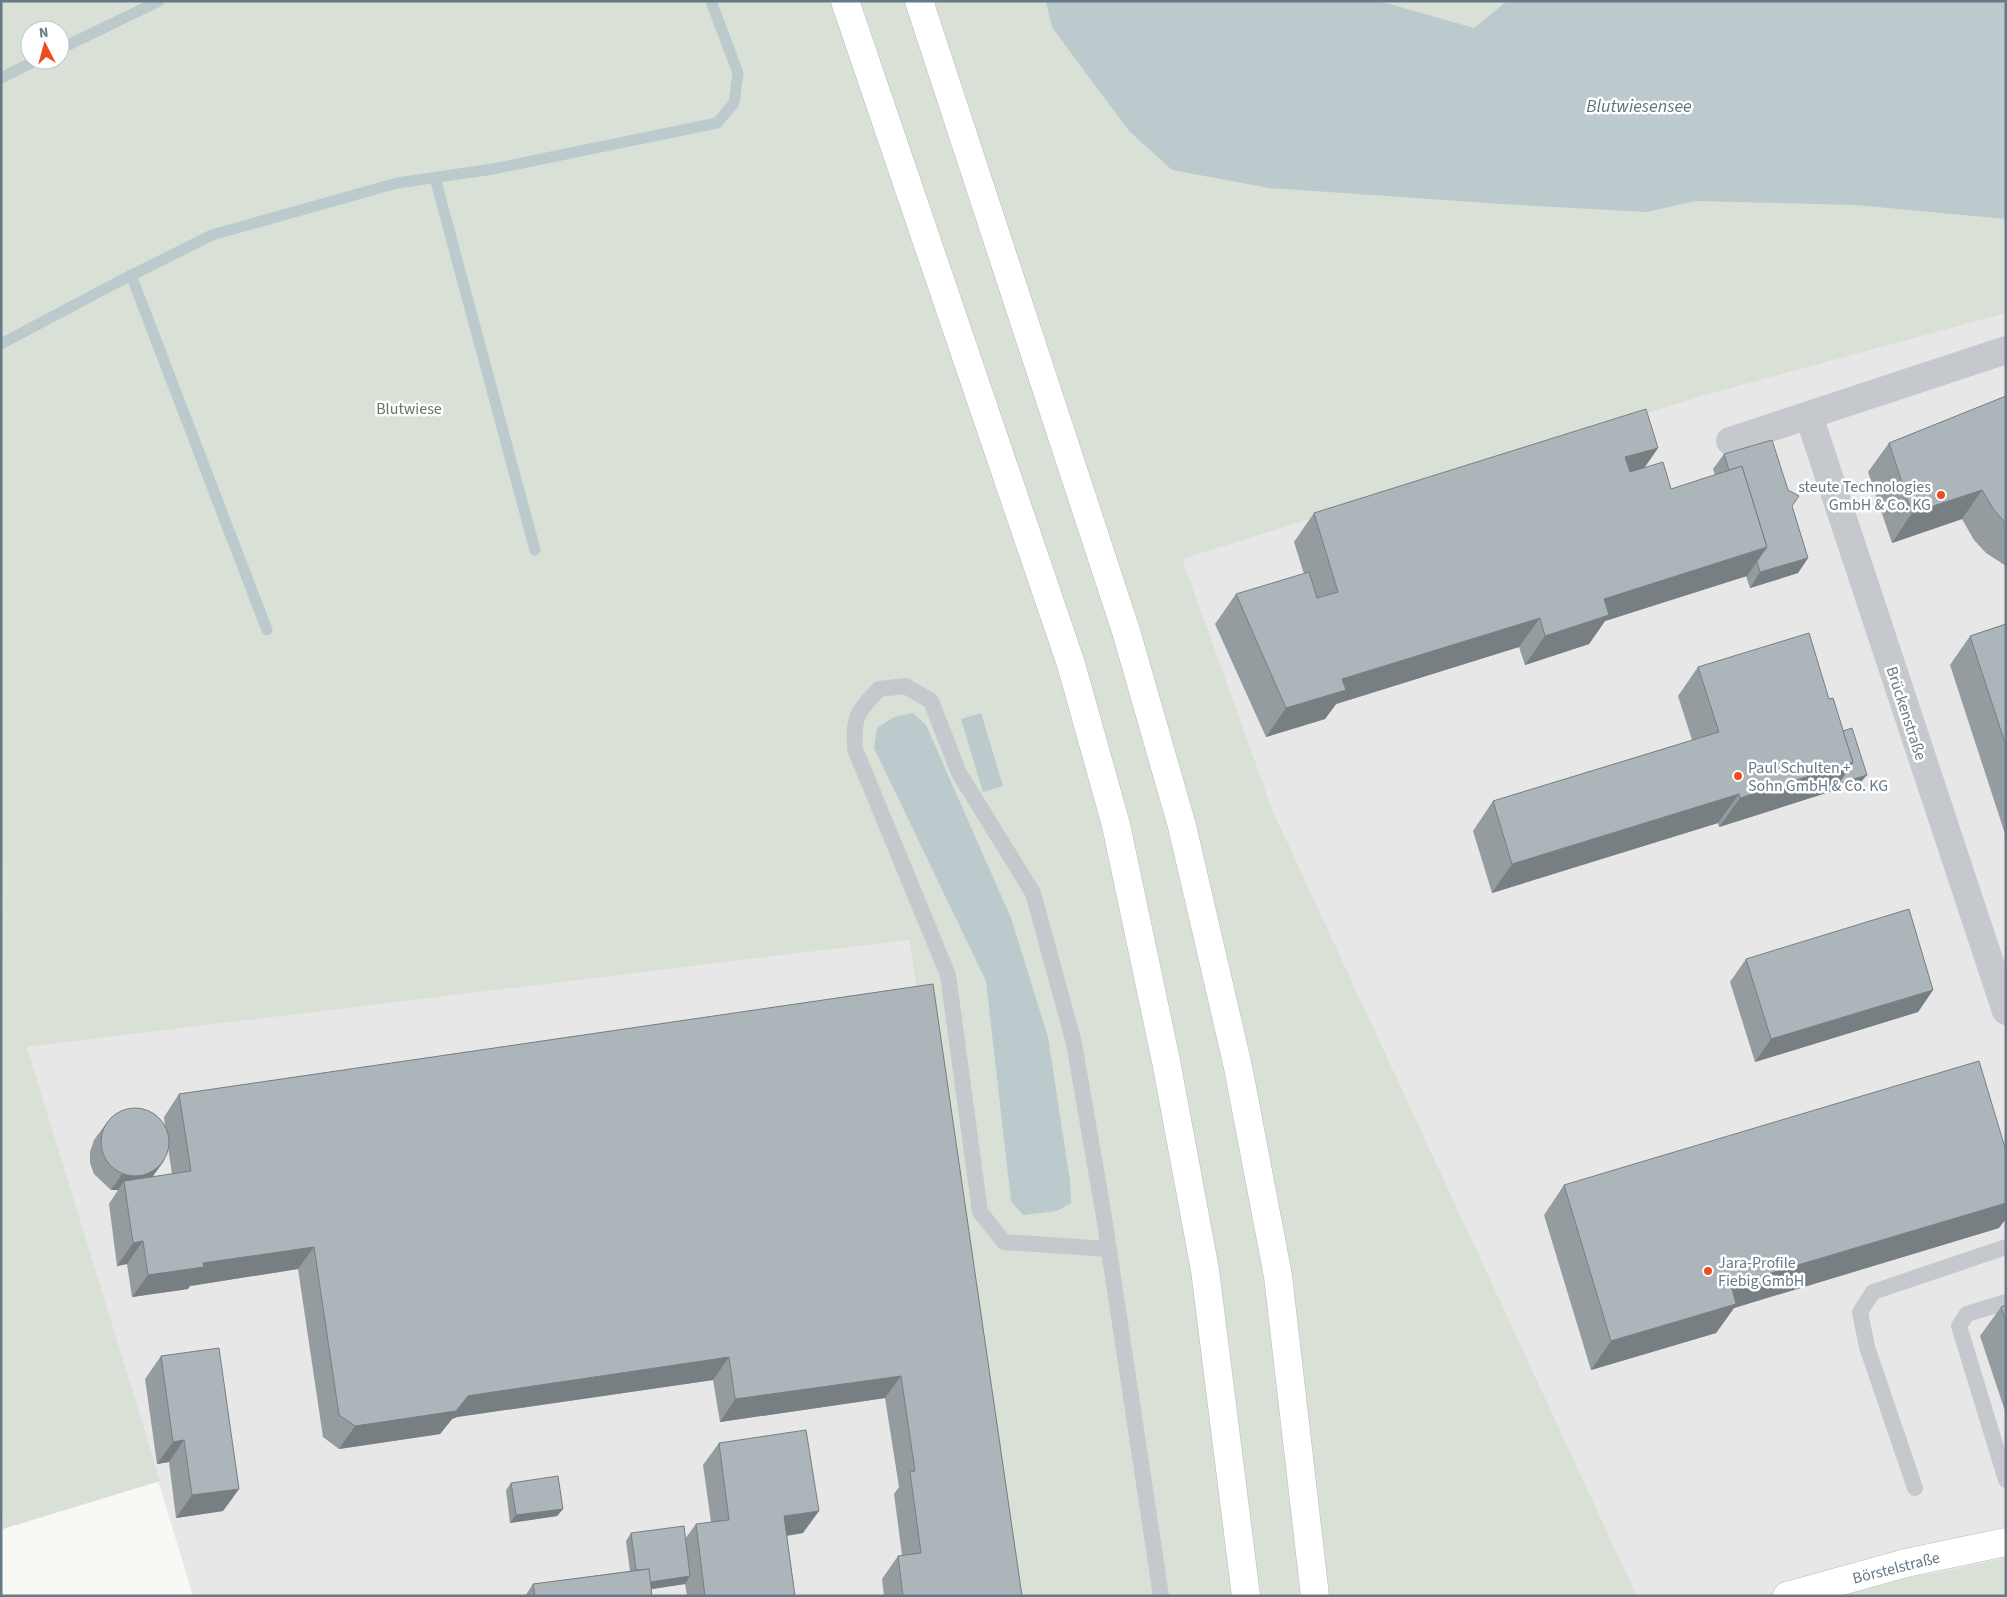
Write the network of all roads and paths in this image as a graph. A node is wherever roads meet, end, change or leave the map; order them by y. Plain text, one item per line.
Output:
1 (845, 1) edge
2 (919, 1) edge
3 (2006, 350) edge
4 (1809, 416) junction
5 (1730, 441) dead end
6 (2006, 1011) edge
7 (2006, 1247) edge
8 (1108, 1249) junction
9 (2006, 1302) edge
10 (2006, 1480) edge
11 (1915, 1488) dead end
12 (2006, 1542) edge
13 (1161, 1596) edge
14 (1246, 1596) edge
15 (1315, 1596) edge
16 (1787, 1596) edge

1 - 14 main road
2 - 15 main road
3 - 4 street
4 - 5 street
4 - 6 street, Brückenstraße
7 - 11 lane
8 - 8 lane
8 - 13 lane
9 - 10 lane
12 - 16 main road, Börstelstraße

